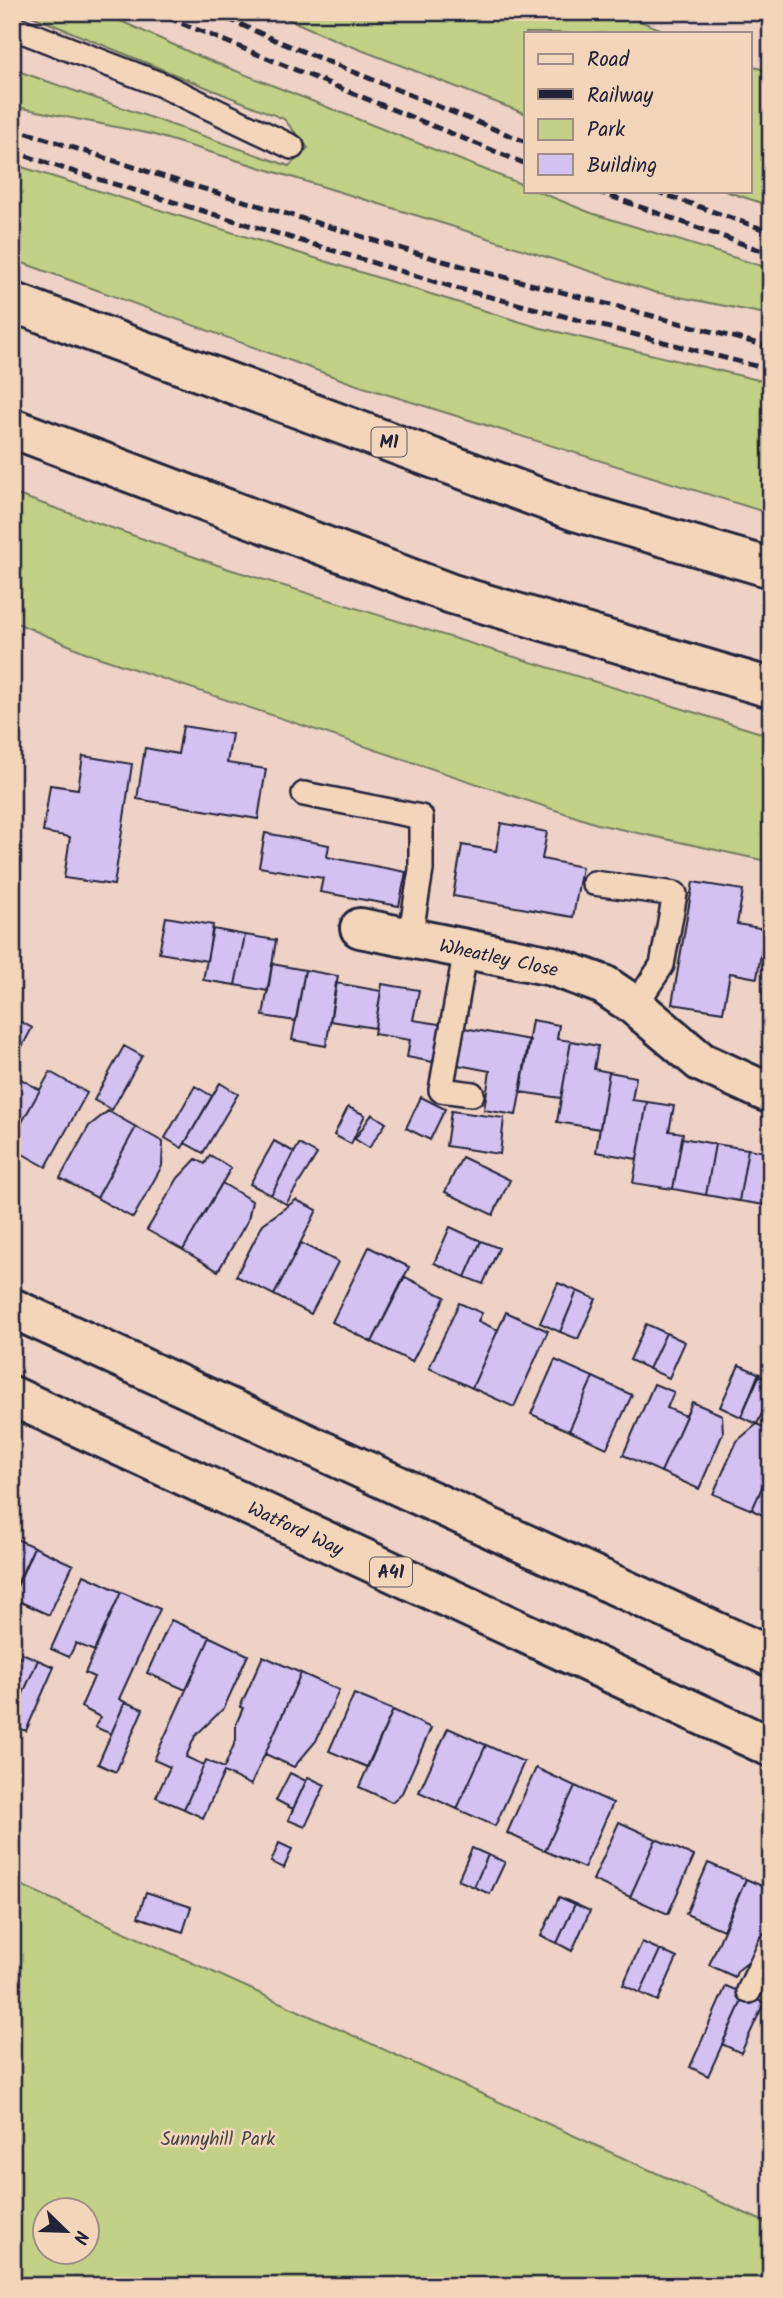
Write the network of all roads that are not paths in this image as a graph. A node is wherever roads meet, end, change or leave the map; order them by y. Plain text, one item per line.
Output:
1 (12, 27) edge
2 (292, 147) dead end
3 (12, 302) edge
4 (12, 428) edge
5 (771, 568) edge
6 (771, 688) edge
7 (304, 794) dead end
8 (594, 883) dead end
9 (360, 928) dead end
10 (410, 938) junction
11 (466, 949) junction
12 (635, 1006) junction
13 (472, 1094) dead end
14 (771, 1094) edge
15 (12, 1308) edge
16 (12, 1396) edge
17 (771, 1657) edge
18 (771, 1747) edge
19 (771, 1944) edge
20 (749, 1991) dead end

1 - 2 lane
3 - 5 main road, M1
4 - 6 main road
7 - 10 lane
8 - 12 lane
9 - 10 main road, Wheatley Close
10 - 11 main road, Wheatley Close
11 - 12 main road, Wheatley Close
11 - 13 lane
12 - 14 main road, Wheatley Close
15 - 17 main road
16 - 18 main road, Watford Way / A41
19 - 20 lane

